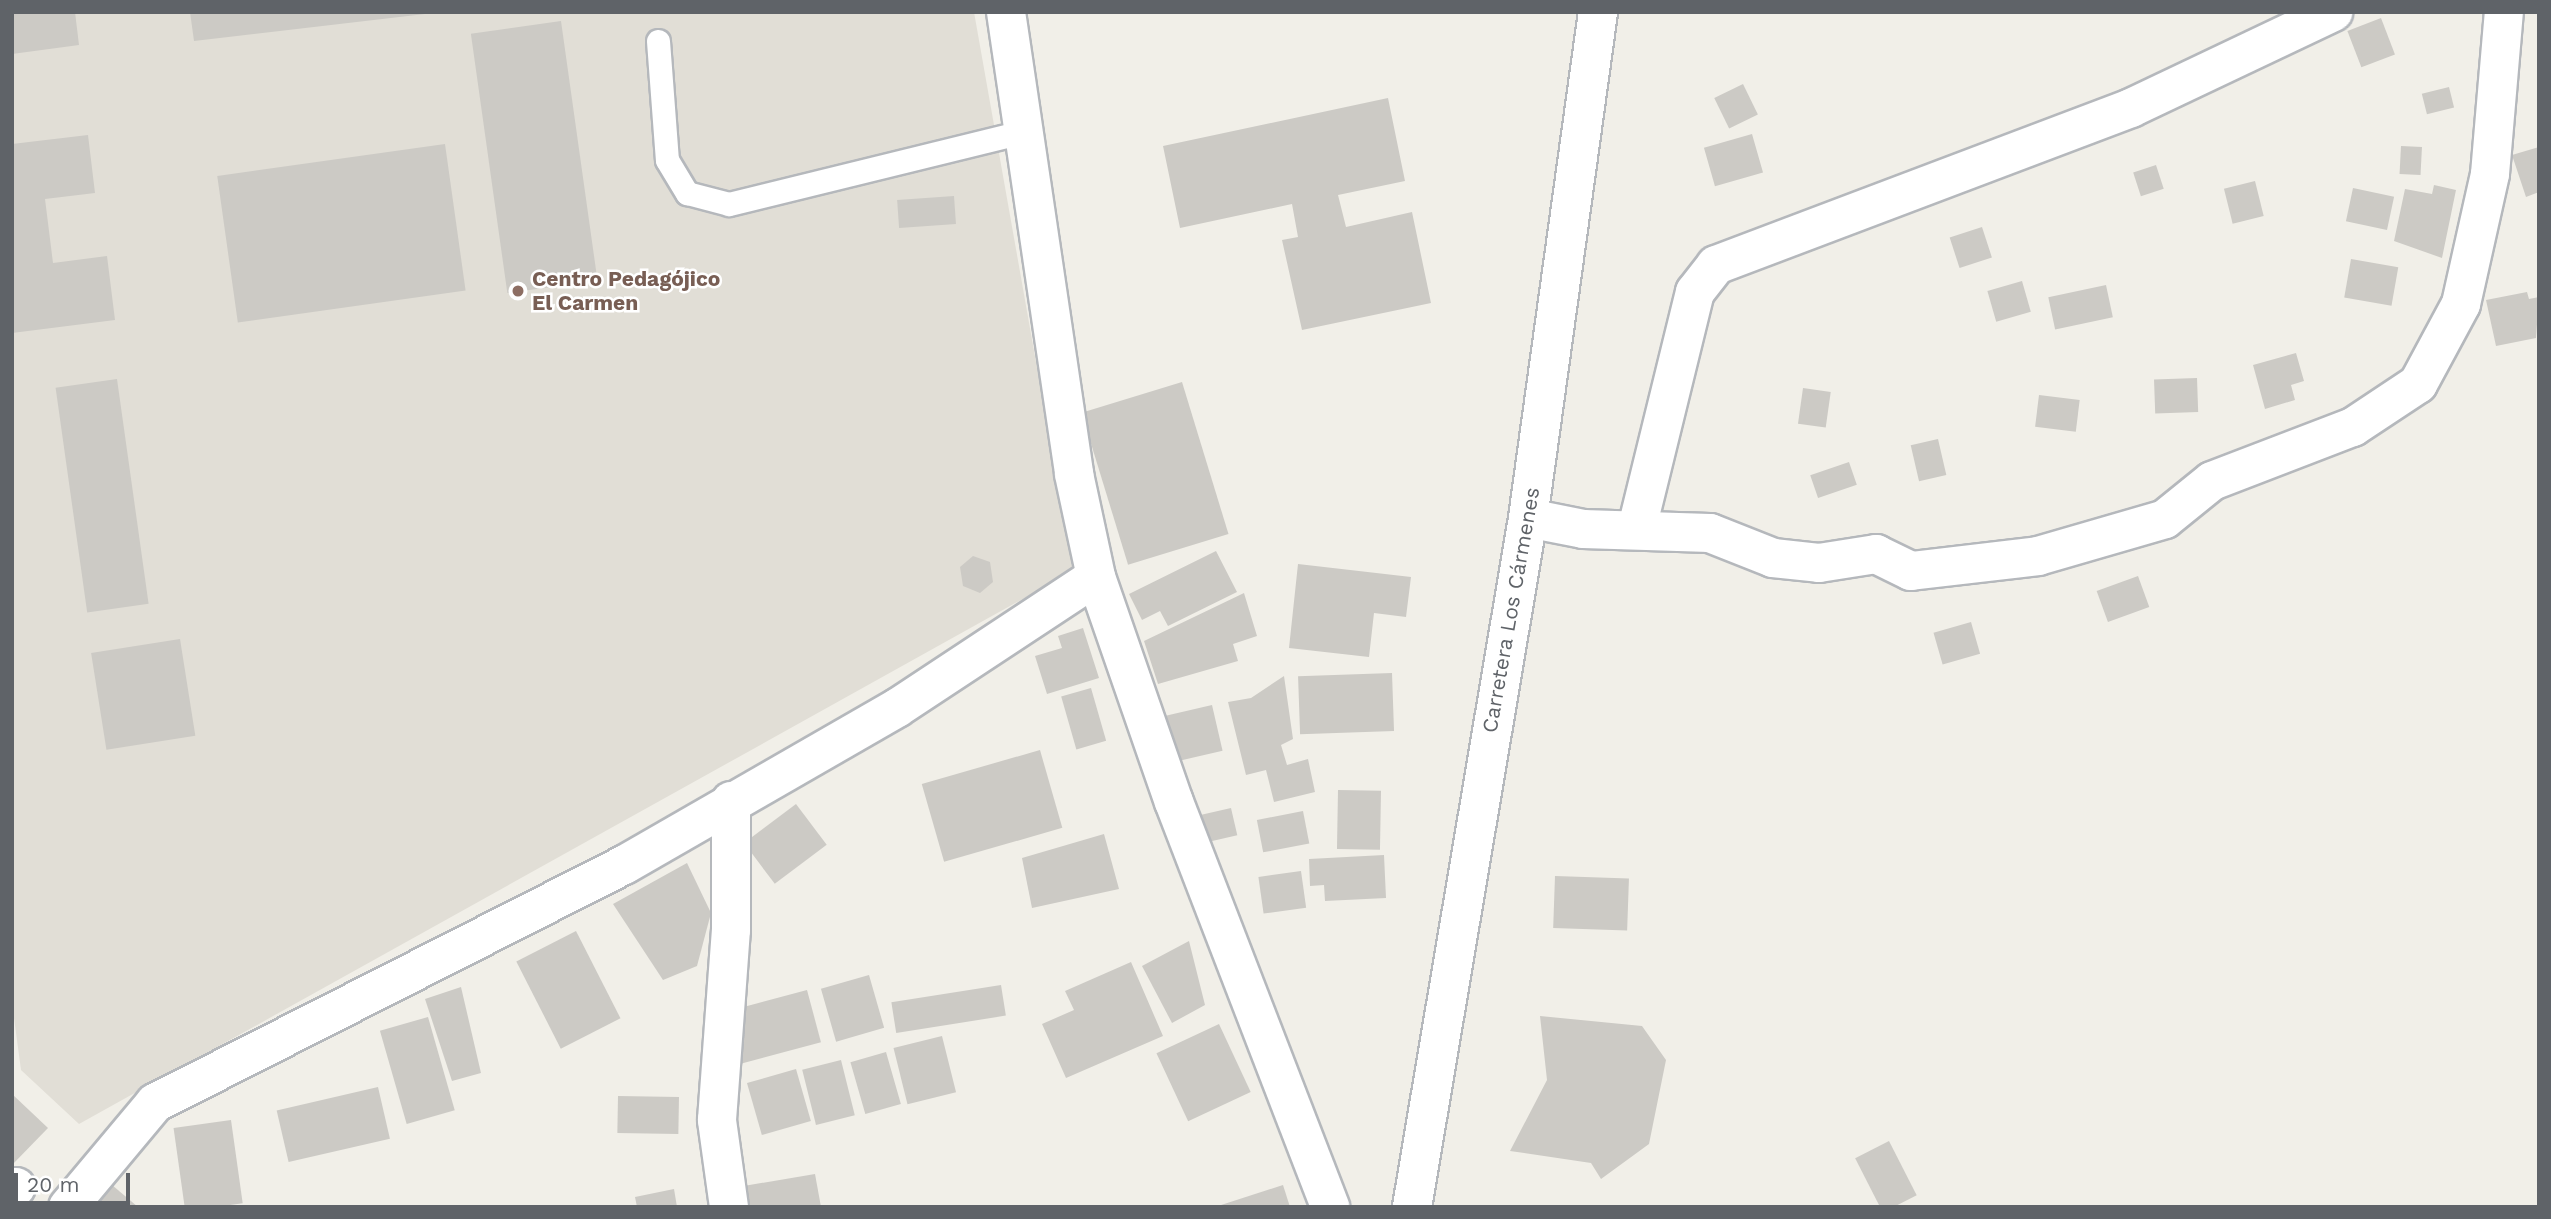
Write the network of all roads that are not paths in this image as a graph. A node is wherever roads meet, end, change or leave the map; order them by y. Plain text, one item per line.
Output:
1 (1006, 12) edge
2 (1598, 12) edge
3 (2333, 12) edge
4 (2504, 12) edge
5 (658, 41) dead end
6 (1023, 132) junction
7 (1528, 518) junction
8 (1637, 528) junction
9 (1096, 577) junction
10 (731, 801) junction
11 (68, 1207) edge
12 (729, 1207) edge
13 (1330, 1207) edge
14 (1412, 1207) edge

1 - 6 street
2 - 7 street, Carretera Los Cármenes
3 - 8 street
4 - 8 street
5 - 6 lane
6 - 9 street
7 - 8 street
7 - 14 street, Carretera Los Cármenes
9 - 10 street
9 - 13 street
10 - 11 street
10 - 12 street

